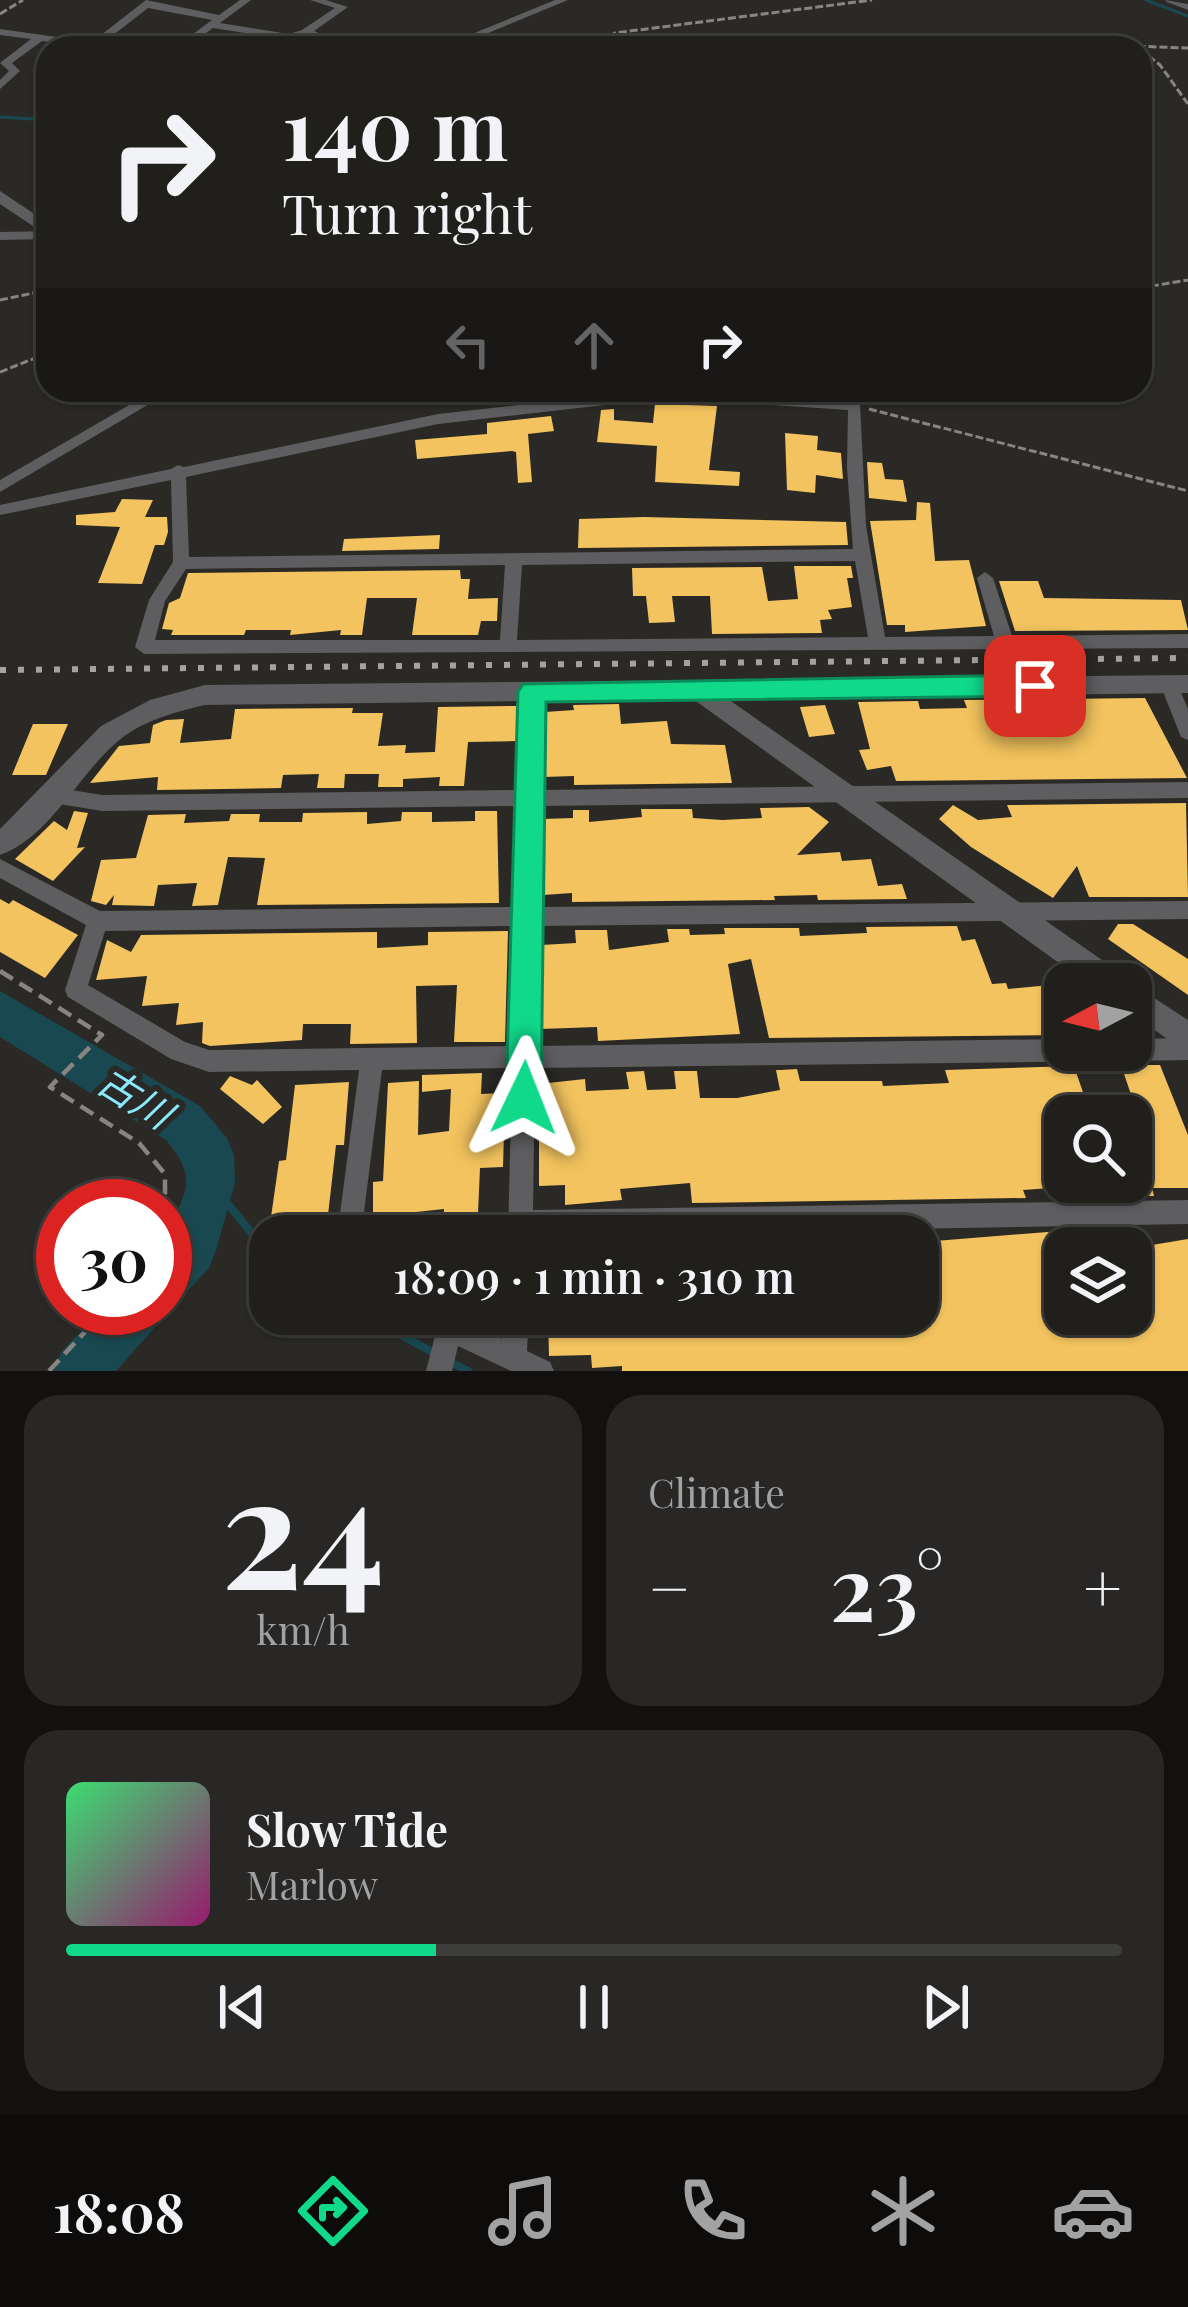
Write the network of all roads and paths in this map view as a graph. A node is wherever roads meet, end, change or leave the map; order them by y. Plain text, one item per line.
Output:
1 (23, 0) edge
2 (246, 0) edge
3 (315, 0) edge
4 (563, 0) edge
5 (872, 0) edge
6 (1170, 0) edge
7 (148, 2) edge
8 (1188, 7) edge
9 (0, 14) edge
10 (215, 22) junction
11 (0, 32) edge
12 (305, 32) junction
13 (36, 36) edge
14 (106, 36) edge
15 (196, 36) edge
16 (284, 36) edge
17 (292, 36) edge
18 (316, 36) edge
19 (473, 36) edge
20 (610, 36) edge
21 (36, 41) edge
22 (1152, 48) edge
23 (1188, 48) edge
24 (1152, 59) edge
25 (0, 86) edge
26 (1188, 104) edge
27 (0, 196) edge
28 (36, 224) edge
29 (36, 234) edge
30 (0, 236) edge
31 (1188, 280) edge
32 (1152, 286) edge
33 (36, 292) edge
34 (0, 300) edge
35 (36, 358) edge
36 (0, 372) edge
37 (145, 402) edge
38 (573, 402) edge
39 (797, 402) edge
40 (855, 406) junction
41 (178, 470) junction
42 (0, 487) edge
43 (1188, 490) edge
44 (0, 509) edge
45 (859, 555) junction
46 (514, 561) junction
47 (181, 562) junction
48 (985, 578) dead end
49 (1188, 641) edge
50 (1005, 643) junction
51 (878, 644) junction
52 (508, 647) junction
53 (1178, 684) edge
54 (698, 690) junction
55 (532, 692) junction
56 (1188, 732) edge
57 (1188, 790) edge
58 (843, 794) junction
59 (53, 795) junction
60 (532, 797) junction
61 (0, 843) edge
62 (0, 868) edge
63 (1188, 910) edge
64 (1010, 911) junction
65 (531, 915) junction
66 (98, 921) junction
67 (1083, 963) edge
68 (0, 971) edge
69 (1152, 1013) edge
70 (1188, 1038) edge
71 (1188, 1049) edge
72 (1152, 1050) edge
73 (1044, 1051) edge
74 (524, 1057) junction
75 (371, 1059) junction
76 (165, 1179) edge
77 (1188, 1212) edge
78 (352, 1215) edge
79 (520, 1215) edge
80 (939, 1218) edge
81 (82, 1335) edge
82 (447, 1335) edge
83 (459, 1335) edge
84 (515, 1335) edge
85 (514, 1359) junction
86 (50, 1371) edge
87 (439, 1371) edge
88 (541, 1371) edge

1 - 9 path
2 - 10 street
3 - 12 street
4 - 19 street
5 - 20 path
6 - 8 street
7 - 10 street
7 - 14 street
10 - 15 street
10 - 16 street
11 - 13 street
12 - 17 street
12 - 18 street
21 - 25 street
22 - 23 path
24 - 26 path
27 - 28 street
29 - 30 street
31 - 32 path
33 - 34 path
35 - 36 path
37 - 42 street
38 - 41 street
39 - 40 street
40 - 43 path
40 - 45 street
41 - 44 street
41 - 47 street
45 - 46 street
45 - 51 street
46 - 47 street
46 - 52 street
47 - 52 street
48 - 50 street
49 - 50 street
50 - 51 street
51 - 52 street
53 - 54 street
53 - 56 street
54 - 55 street
54 - 58 street
55 - 59 street
55 - 60 street
57 - 58 street
58 - 60 street
58 - 64 street
59 - 60 street
59 - 61 street
60 - 65 street
62 - 66 street
63 - 64 street
64 - 65 street
64 - 67 street
65 - 66 street
65 - 74 street
66 - 75 street
68 - 76 path
69 - 70 street
71 - 72 street
73 - 74 street
74 - 75 street
74 - 79 street
75 - 78 street
77 - 80 street
81 - 86 path
82 - 87 street
83 - 85 street
84 - 85 street
85 - 88 street

